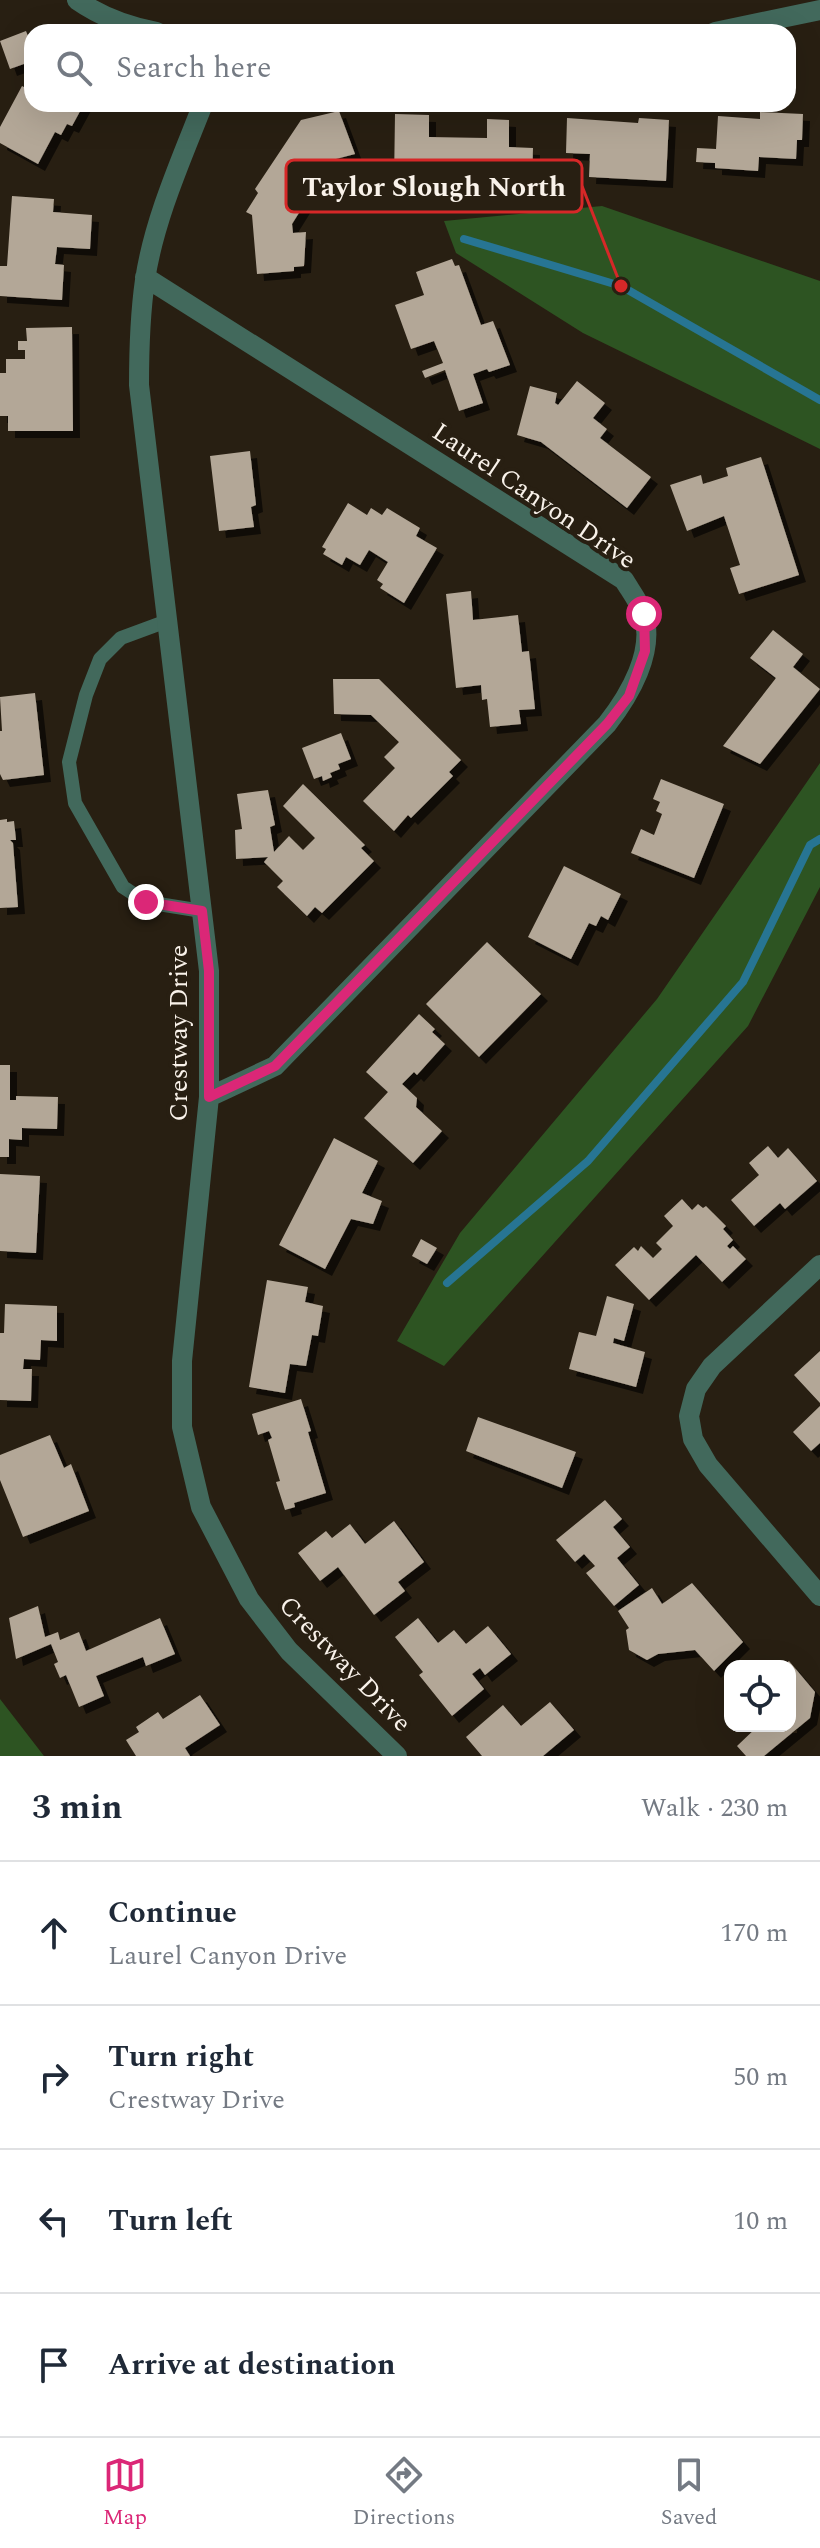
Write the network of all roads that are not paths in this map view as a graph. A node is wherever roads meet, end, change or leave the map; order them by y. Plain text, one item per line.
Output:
1 (77, 0) edge
2 (820, 10) edge
3 (128, 24) edge
4 (753, 24) edge
5 (200, 112) edge
6 (145, 277) junction
7 (167, 621) junction
8 (202, 911) junction
9 (209, 1097) junction
10 (820, 1265) edge
11 (820, 1596) edge
12 (397, 1756) edge

1 - 3 street
2 - 4 street
5 - 6 street, Crestway Drive
6 - 7 street, Crestway Drive
6 - 9 street, Laurel Canyon Drive
7 - 8 street, Crestway Drive
7 - 8 lane
8 - 9 street, Crestway Drive
9 - 12 street, Crestway Drive
10 - 11 street

